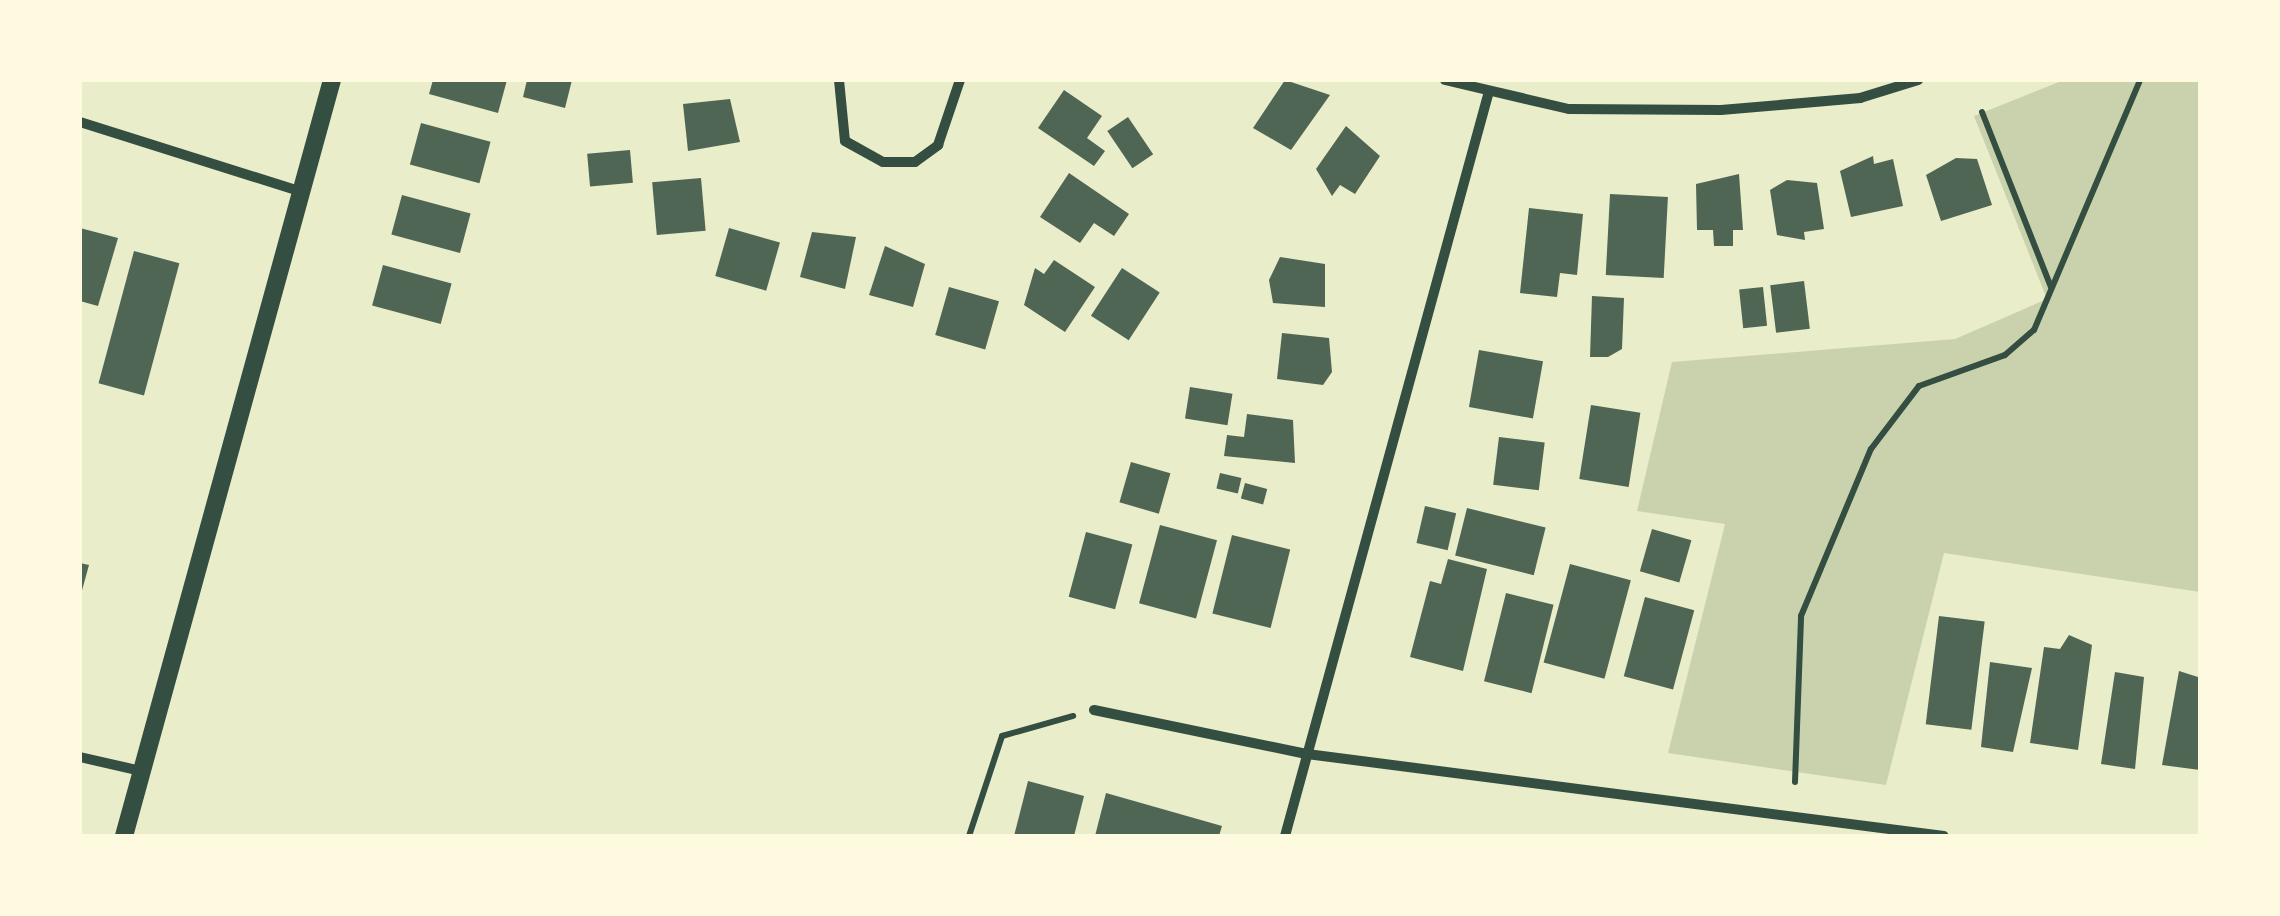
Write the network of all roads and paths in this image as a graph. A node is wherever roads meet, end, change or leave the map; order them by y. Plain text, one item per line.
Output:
1 (332, 80) edge
2 (839, 80) edge
3 (960, 80) edge
4 (1445, 80) edge
5 (1918, 80) edge
6 (2140, 80) edge
7 (1488, 95) junction
8 (1982, 112) dead end
9 (80, 122) edge
10 (302, 192) junction
11 (2052, 288) junction
12 (1094, 710) joint
13 (1306, 754) junction
14 (80, 757) edge
15 (141, 771) junction
16 (1795, 782) dead end
17 (1857, 830) edge
18 (124, 836) edge
19 (968, 836) edge
20 (1285, 836) edge
21 (1944, 836) edge

1 - 10 street
2 - 3 street
4 - 7 street
5 - 7 street
6 - 11 path
7 - 13 street
8 - 11 path
9 - 10 street
10 - 15 street
11 - 16 path
12 - 13 street
12 - 19 path
13 - 17 street
13 - 20 street
14 - 15 street
15 - 18 street
17 - 21 street

